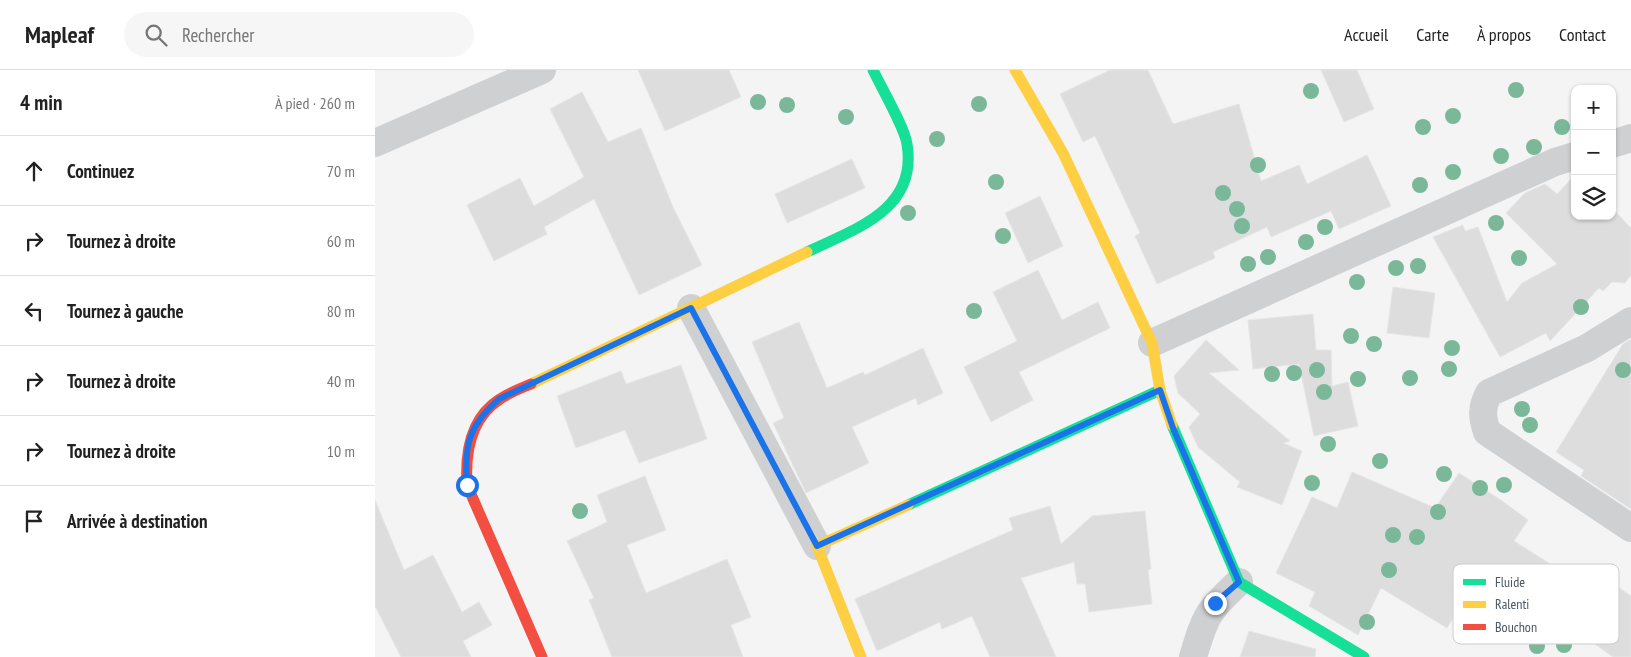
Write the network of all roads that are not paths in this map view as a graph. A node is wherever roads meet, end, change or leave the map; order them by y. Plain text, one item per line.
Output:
1 (542, 70) edge
2 (873, 70) edge
3 (1015, 70) edge
4 (1631, 138) edge
5 (375, 143) edge
6 (1616, 143) edge
7 (1571, 157) edge
8 (691, 308) junction
9 (1631, 321) edge
10 (1152, 343) junction
11 (1160, 390) junction
12 (1631, 528) edge
13 (817, 546) junction
14 (1239, 582) junction
15 (542, 657) edge
16 (861, 657) edge
17 (1193, 657) edge
18 (1364, 657) edge

1 - 5 street
2 - 8 street
3 - 10 street
4 - 6 street
7 - 10 street
8 - 13 street
8 - 15 street
9 - 12 street
10 - 11 street
11 - 13 street
11 - 14 street
13 - 16 street
14 - 17 street
14 - 18 street

